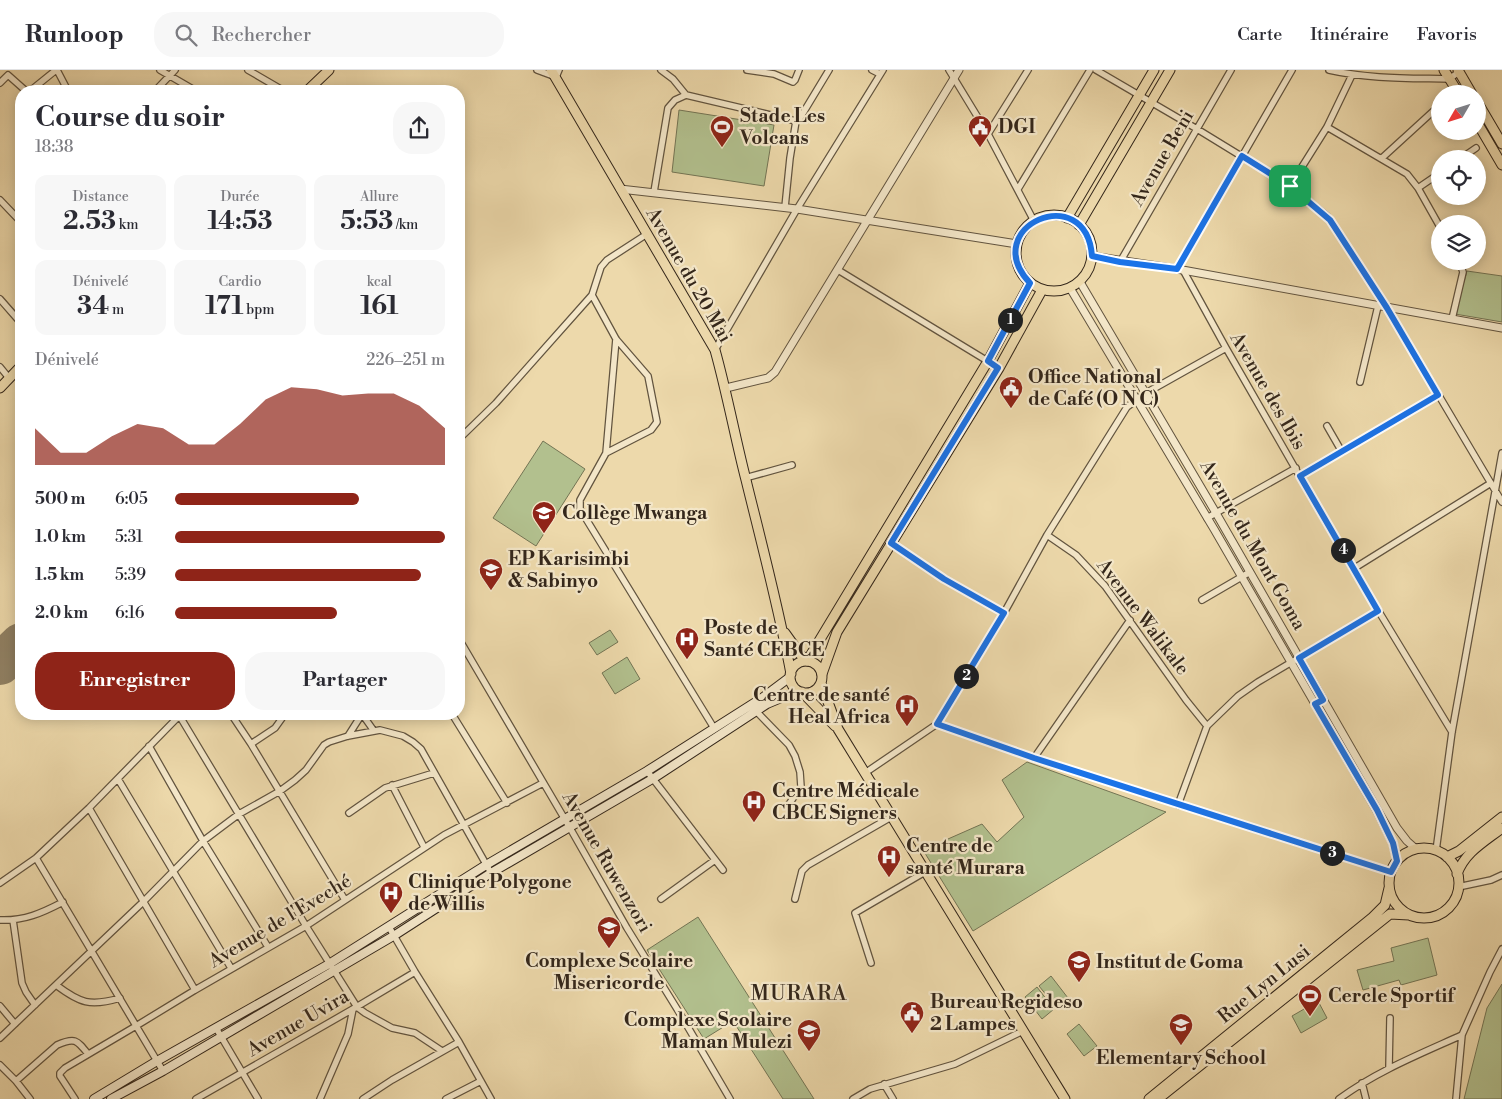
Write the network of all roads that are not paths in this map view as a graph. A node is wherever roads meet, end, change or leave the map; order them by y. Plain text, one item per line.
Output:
1 (56, 70) edge
2 (160, 70) edge
3 (175, 70) edge
4 (248, 70) edge
5 (328, 70) edge
6 (537, 70) edge
7 (661, 70) edge
8 (747, 70) edge
9 (799, 70) edge
10 (829, 70) edge
11 (872, 70) edge
12 (949, 70) edge
13 (959, 70) edge
14 (1028, 70) edge
15 (1090, 70) edge
16 (1096, 70) edge
17 (1154, 70) edge
18 (1170, 70) edge
19 (1231, 70) edge
20 (1292, 70) edge
21 (1329, 70) edge
22 (1444, 70) edge
23 (1459, 71) edge
24 (556, 72) edge
25 (882, 72) edge
26 (5, 73) edge
27 (1352, 75) junction
28 (170, 76) junction
29 (954, 78) junction
30 (1449, 79) junction
31 (0, 83) edge
32 (1466, 84) edge
33 (19, 85) edge
34 (37, 85) edge
35 (65, 85) edge
36 (161, 85) edge
37 (186, 85) edge
38 (274, 85) edge
39 (314, 85) edge
40 (1452, 85) edge
41 (686, 95) junction
42 (1139, 96) junction
43 (1150, 102) junction
44 (1431, 113) edge
45 (1486, 117) edge
46 (796, 121) junction
47 (1327, 127) junction
48 (1197, 128) junction
49 (988, 134) junction
50 (1486, 138) edge
51 (1502, 144) edge
52 (1476, 148) dead end
53 (1473, 150) edge
54 (1242, 156) junction
55 (1382, 158) junction
56 (1502, 165) edge
57 (1431, 179) edge
58 (1290, 186) junction
59 (1418, 188) junction
60 (620, 189) junction
61 (1018, 189) junction
62 (654, 192) junction
63 (0, 200) edge
64 (785, 207) junction
65 (797, 209) junction
66 (15, 214) edge
67 (1433, 215) edge
68 (1067, 218) junction
69 (868, 220) junction
70 (1034, 221) junction
71 (1079, 225) junction
72 (647, 234) junction
73 (1017, 244) junction
74 (1092, 256) junction
75 (1120, 262) junction
76 (1180, 269) junction
77 (838, 270) junction
78 (1461, 270) edge
79 (1080, 282) junction
80 (1030, 283) junction
81 (1070, 288) junction
82 (1042, 290) junction
83 (592, 295) junction
84 (0, 299) edge
85 (1378, 306) junction
86 (1387, 308) junction
87 (15, 316) edge
88 (1452, 319) junction
89 (1502, 328) edge
90 (616, 339) junction
91 (1226, 348) junction
92 (715, 350) junction
93 (988, 361) junction
94 (0, 367) edge
95 (998, 368) junction
96 (15, 372) edge
97 (9, 378) junction
98 (1360, 382) dead end
99 (0, 388) edge
100 (726, 388) junction
101 (1146, 393) junction
102 (1438, 395) junction
103 (1136, 399) junction
104 (1327, 426) dead end
105 (465, 433) edge
106 (1342, 452) junction
107 (606, 453) junction
108 (1502, 453) edge
109 (792, 465) dead end
110 (1296, 468) junction
111 (1300, 476) junction
112 (745, 478) junction
113 (1490, 483) junction
114 (1495, 491) junction
115 (1502, 502) edge
116 (1216, 513) junction
117 (1207, 518) junction
118 (1047, 535) junction
119 (891, 543) junction
120 (1353, 569) junction
121 (1250, 572) junction
122 (1241, 577) junction
123 (1202, 600) dead end
124 (1272, 610) junction
125 (1378, 611) junction
126 (1004, 613) junction
127 (1263, 615) junction
128 (1130, 620) junction
129 (783, 630) junction
130 (465, 649) edge
131 (1299, 658) junction
132 (806, 661) junction
133 (1290, 662) junction
134 (790, 676) junction
135 (821, 678) junction
136 (800, 692) junction
137 (1323, 700) junction
138 (1315, 704) junction
139 (756, 711) junction
140 (175, 720) edge
141 (183, 720) edge
142 (235, 720) edge
143 (281, 720) edge
144 (358, 720) edge
145 (366, 720) edge
146 (456, 720) edge
147 (937, 724) junction
148 (1207, 726) junction
149 (714, 728) junction
150 (838, 729) junction
151 (374, 731) junction
152 (1452, 732) junction
153 (348, 736) junction
154 (251, 744) junction
155 (149, 746) junction
156 (1034, 758) junction
157 (648, 771) junction
158 (434, 773) junction
159 (865, 773) junction
160 (654, 778) junction
161 (118, 779) junction
162 (629, 782) junction
163 (543, 783) junction
164 (392, 785) junction
165 (634, 789) junction
166 (280, 791) junction
167 (507, 803) junction
168 (789, 804) dead end
169 (1178, 805) junction
170 (89, 808) junction
171 (349, 813) dead end
172 (239, 814) junction
173 (891, 817) junction
174 (1502, 817) edge
175 (565, 820) junction
176 (464, 825) junction
177 (570, 828) junction
178 (1502, 828) edge
179 (203, 841) junction
180 (424, 847) junction
181 (1416, 849) junction
182 (1436, 850) junction
183 (1447, 857) junction
184 (36, 858) junction
185 (715, 860) junction
186 (1397, 861) junction
187 (486, 865) junction
188 (723, 870) dead end
189 (174, 871) junction
190 (925, 872) junction
191 (1391, 872) junction
192 (491, 873) junction
193 (1457, 874) junction
194 (1502, 875) edge
195 (0, 883) edge
196 (1458, 887) junction
197 (1389, 888) junction
198 (660, 899) dead end
199 (795, 899) dead end
200 (345, 900) junction
201 (63, 902) junction
202 (143, 902) junction
203 (1409, 915) junction
204 (0, 920) edge
205 (13, 920) junction
206 (306, 926) junction
207 (389, 927) junction
208 (394, 935) junction
209 (268, 948) junction
210 (1502, 949) edge
211 (91, 950) junction
212 (871, 962) dead end
213 (332, 967) junction
214 (231, 968) junction
215 (415, 972) junction
216 (56, 985) junction
217 (194, 990) junction
218 (120, 998) junction
219 (35, 1005) junction
220 (0, 1006) edge
221 (355, 1008) junction
222 (1390, 1018) dead end
223 (15, 1024) junction
224 (136, 1026) junction
225 (216, 1028) junction
226 (1023, 1031) junction
227 (1462, 1035) junction
228 (221, 1036) junction
229 (0, 1038) edge
230 (459, 1042) junction
231 (442, 1052) junction
232 (88, 1054) junction
233 (157, 1061) junction
234 (0, 1064) edge
235 (1389, 1067) junction
236 (163, 1071) junction
237 (242, 1073) junction
238 (16, 1081) junction
239 (481, 1081) junction
240 (1362, 1083) junction
241 (884, 1084) junction
242 (99, 1098) edge
243 (1153, 1098) edge
244 (30, 1099) edge
245 (75, 1099) edge
246 (111, 1099) edge
247 (196, 1099) edge
248 (258, 1099) edge
249 (320, 1099) edge
250 (363, 1099) edge
251 (446, 1099) edge
252 (491, 1099) edge
253 (730, 1099) edge
254 (853, 1099) edge
255 (893, 1099) edge
256 (1065, 1099) edge
257 (1339, 1099) edge
258 (1366, 1099) edge
259 (1456, 1099) edge

1 - 34 street
1 - 35 street
2 - 28 street
3 - 28 street
4 - 38 street
5 - 39 main road
6 - 24 street
7 - 41 street
8 - 9 street
10 - 46 street
11 - 25 street
12 - 29 street
13 - 29 street
14 - 49 street
15 - 61 street
16 - 42 street
17 - 42 main road
18 - 43 main road
19 - 48 street, Avenue Beni
20 - 54 street
21 - 27 street
22 - 30 main road
23 - 30 street
23 - 32 main road
24 - 60 main road, Avenue du 20 Mai
25 - 65 street
26 - 31 street
26 - 33 street
27 - 30 street
27 - 47 street
28 - 36 street
28 - 37 street
29 - 49 street
29 - 69 street
30 - 40 main road
41 - 46 street
41 - 62 street
42 - 43 street
42 - 68 main road
43 - 48 street
43 - 71 main road
44 - 55 street
45 - 51 main road
46 - 64 street
47 - 55 street
47 - 58 street
48 - 54 street
48 - 75 street, Avenue Beni
49 - 61 street
50 - 56 main road
52 - 53 street
54 - 58 street
54 - 76 street
55 - 59 street
57 - 59 street
58 - 86 street
59 - 67 street
60 - 62 street
60 - 72 main road, Avenue du 20 Mai
61 - 70 street
62 - 64 street
63 - 66 street
64 - 65 street
65 - 69 street
65 - 92 street
68 - 70 main road
68 - 71 main road
69 - 73 street
69 - 77 street
70 - 73 main road
71 - 74 main road
72 - 83 street
72 - 92 main road, Avenue du 20 Mai
73 - 80 main road
74 - 75 street
74 - 79 main road
75 - 76 street
76 - 85 street
76 - 91 street, Avenue des Ibis
77 - 93 street
77 - 100 street
78 - 88 street
79 - 81 main road
79 - 101 street, Avenue du Mont Goma
80 - 82 main road
80 - 93 main road
81 - 82 main road
81 - 103 street
82 - 95 main road
83 - 90 street
83 - 105 street
84 - 87 street
85 - 86 street
85 - 98 street
86 - 88 street
86 - 102 street
88 - 89 street
90 - 107 street
90 - 107 street
91 - 101 street
91 - 110 street, Avenue des Ibis
92 - 100 main road, Avenue du 20 Mai
93 - 95 street
93 - 132 main road
94 - 97 street
95 - 119 main road
96 - 97 main road
97 - 99 main road
100 - 112 main road, Avenue du 20 Mai
101 - 103 street
101 - 116 street, Avenue du Mont Goma
102 - 106 street
102 - 113 street
103 - 117 street
103 - 118 street
104 - 106 street
106 - 111 street
107 - 149 street
108 - 114 street
109 - 112 street
110 - 111 street, Avenue des Ibis
110 - 116 street
111 - 120 street, Avenue des Ibis
112 - 129 main road, Avenue du 20 Mai
113 - 114 street
113 - 120 street
114 - 115 street
114 - 152 street
116 - 117 street
116 - 121 street, Avenue du Mont Goma
117 - 122 street
118 - 126 street
118 - 128 street, Avenue Walikale
119 - 126 street
119 - 135 main road
120 - 125 street, Avenue des Ibis
121 - 122 street
121 - 124 street, Avenue du Mont Goma
122 - 123 street
122 - 127 street
124 - 127 street
124 - 131 street, Avenue du Mont Goma
125 - 131 street
125 - 152 street, Avenue des Ibis
126 - 147 street
127 - 133 street
128 - 148 street, Avenue Walikale
128 - 156 street
129 - 132 main road
129 - 134 main road, Avenue du 20 Mai
130 - 163 street, Avenue Ruwenzori
131 - 133 street
131 - 137 street, Avenue du Mont Goma
132 - 134 main road
132 - 135 main road
133 - 138 street
133 - 148 street
134 - 136 main road
134 - 149 main road
135 - 136 main road
135 - 150 main road
136 - 139 main road
136 - 150 main road
137 - 138 street
137 - 181 street, Avenue du Mont Goma
138 - 186 street
139 - 160 main road
139 - 168 street
140 - 155 street
141 - 172 street
142 - 154 street
143 - 154 street
144 - 153 street
145 - 151 street
146 - 167 street
147 - 156 street
147 - 159 street
148 - 169 street
149 - 157 main road
150 - 159 main road
151 - 153 street
151 - 158 street
152 - 182 street
153 - 166 street
154 - 166 street
155 - 161 street
155 - 179 street
156 - 169 street
157 - 160 street
157 - 162 main road
158 - 164 street
158 - 176 street
159 - 173 main road
160 - 165 main road
160 - 185 street
161 - 170 street
161 - 189 street
162 - 165 main road
162 - 175 main road
163 - 167 street, Avenue de l'Eveché
163 - 175 street, Avenue Ruwenzori
164 - 171 street
164 - 180 street
165 - 177 main road
166 - 172 street
166 - 200 street
167 - 176 street, Avenue de l'Eveché
169 - 191 street
170 - 184 street
170 - 202 street
172 - 179 street
172 - 206 street
173 - 190 main road
173 - 199 street
174 - 183 main road
175 - 177 street, Avenue Ruwenzori
175 - 187 main road
176 - 180 street, Avenue de l'Eveché
176 - 187 street
177 - 192 main road
177 - 253 street, Avenue Ruwenzori
178 - 193 main road
179 - 189 street
179 - 209 street
180 - 200 street, Avenue de l'Eveché
181 - 182 main road
181 - 186 main road
182 - 183 main road
183 - 193 main road
184 - 195 street
184 - 201 street
185 - 188 street
185 - 198 street
186 - 191 main road
187 - 192 street
187 - 207 main road
189 - 202 street
189 - 214 street
190 - 212 street
190 - 226 main road
191 - 197 main road
192 - 208 main road
193 - 196 main road
194 - 196 street
196 - 203 main road
197 - 203 main road
197 - 243 main road, Rue Lyn Lusi
200 - 206 street, Avenue de l'Eveché
201 - 205 street
201 - 211 street
202 - 211 street
202 - 217 street
203 - 243 main road, Rue Lyn Lusi
204 - 205 street
205 - 219 street
206 - 209 street, Avenue de l'Eveché
206 - 213 street
207 - 208 street
207 - 213 main road
208 - 213 main road
208 - 215 street
209 - 214 street, Avenue de l'Eveché
210 - 227 street
211 - 216 street
211 - 218 street
213 - 221 street
213 - 225 main road
213 - 228 main road
214 - 217 street, Avenue de l'Eveché
215 - 221 street, Avenue Uvira
215 - 230 street
216 - 218 street
216 - 219 street
217 - 224 street, Avenue de l'Eveché
218 - 224 street
219 - 223 street
220 - 223 street
221 - 231 street
221 - 237 street, Avenue Uvira
221 - 249 street
222 - 235 street
223 - 229 street
224 - 232 street, Avenue de l'Eveché
224 - 233 street
225 - 228 street
225 - 233 main road
226 - 241 street
226 - 256 main road
227 - 235 street
227 - 259 street
228 - 236 main road
228 - 237 street
230 - 231 street
230 - 239 street
231 - 250 street
232 - 238 street
232 - 245 street, Avenue de l'Eveché
233 - 236 street
233 - 242 main road
234 - 238 street
235 - 240 street
236 - 246 main road
237 - 247 street, Avenue Uvira
237 - 248 street
238 - 244 street
239 - 251 street
239 - 252 street
240 - 257 street
240 - 258 street
241 - 254 street
241 - 255 street

